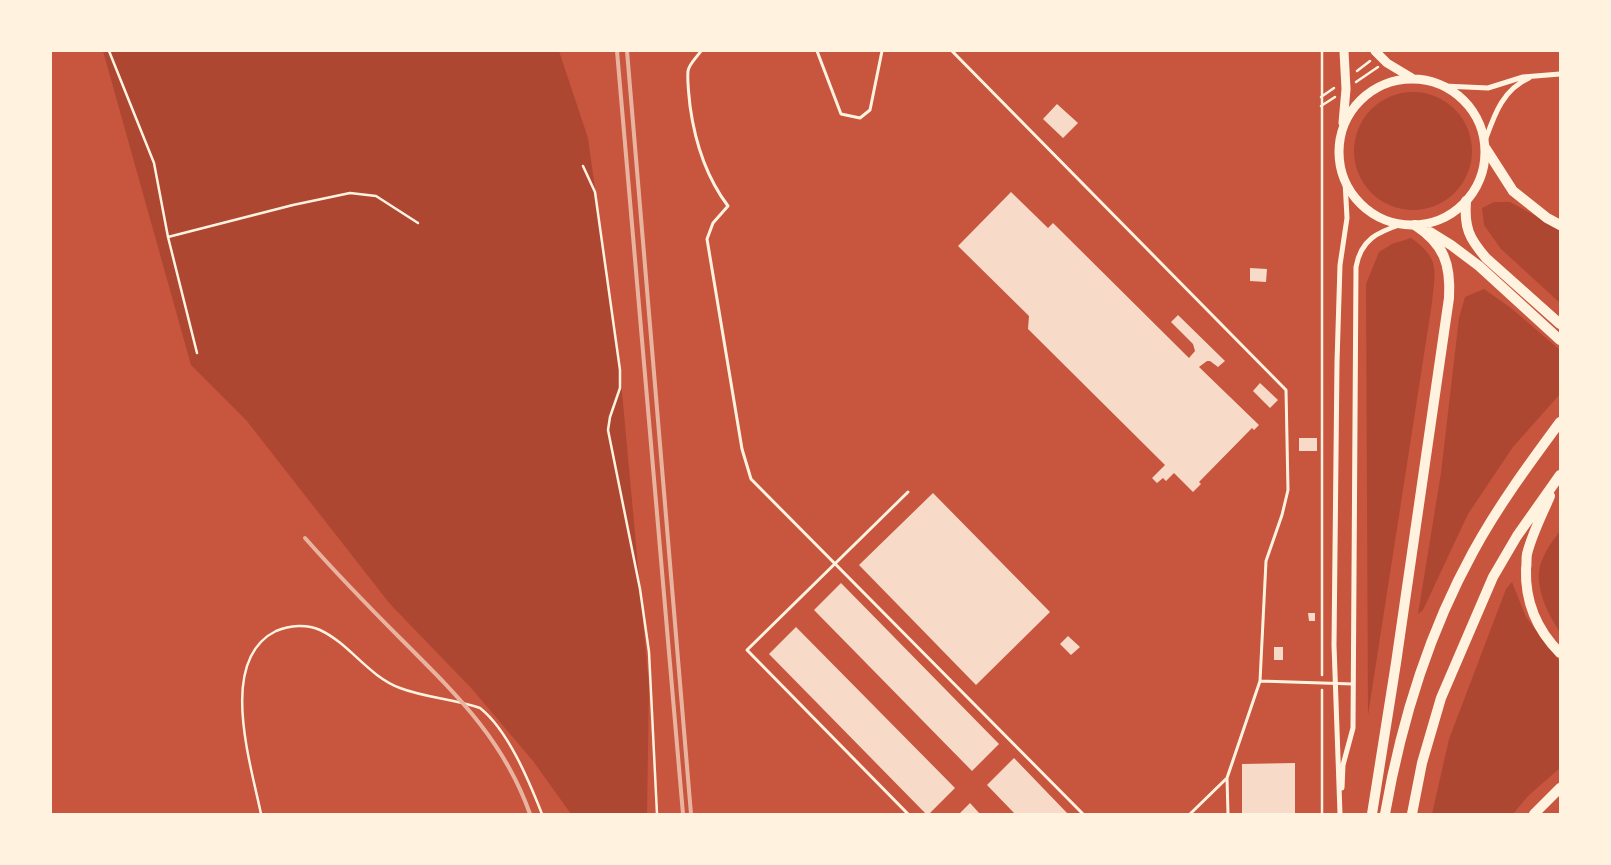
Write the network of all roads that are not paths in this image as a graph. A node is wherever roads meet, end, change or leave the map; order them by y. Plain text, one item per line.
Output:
1 (701, 51) edge
2 (816, 51) edge
3 (882, 51) edge
4 (952, 51) edge
5 (1344, 51) edge
6 (1375, 51) edge
7 (1560, 74) edge
8 (1534, 76) junction
9 (1412, 78) junction
10 (1444, 86) junction
11 (1342, 131) junction
12 (1485, 145) junction
13 (1345, 181) junction
14 (1466, 201) junction
15 (1402, 224) junction
16 (1415, 225) junction
17 (1560, 226) edge
18 (1560, 324) edge
19 (1560, 340) edge
20 (1560, 422) edge
21 (1560, 475) edge
22 (908, 492) dead end
23 (834, 563) junction
24 (1560, 653) edge
25 (1260, 682) junction
26 (1336, 684) junction
27 (1354, 684) junction
28 (1227, 778) junction
29 (1560, 788) edge
30 (908, 814) edge
31 (1082, 814) edge
32 (1190, 814) edge
33 (1228, 814) edge
34 (1340, 814) edge
35 (1372, 814) edge
36 (1385, 814) edge
37 (1412, 814) edge
38 (1534, 814) edge

1 - 23 lane
2 - 3 lane
4 - 25 lane
5 - 11 main road
6 - 9 main road
7 - 8 street
8 - 10 street
8 - 12 street
9 - 10 main road
9 - 11 main road
10 - 12 main road
11 - 13 main road
12 - 14 main road
12 - 17 highway
13 - 15 main road
13 - 26 street
14 - 16 main road
14 - 18 highway
15 - 16 main road
15 - 27 street
16 - 19 highway
16 - 35 highway
20 - 36 highway
21 - 24 highway
21 - 37 highway
22 - 23 lane
23 - 30 lane
23 - 31 lane
25 - 26 lane
25 - 28 lane
26 - 27 lane
26 - 34 street
27 - 34 street
28 - 32 lane
28 - 33 lane
29 - 38 highway

